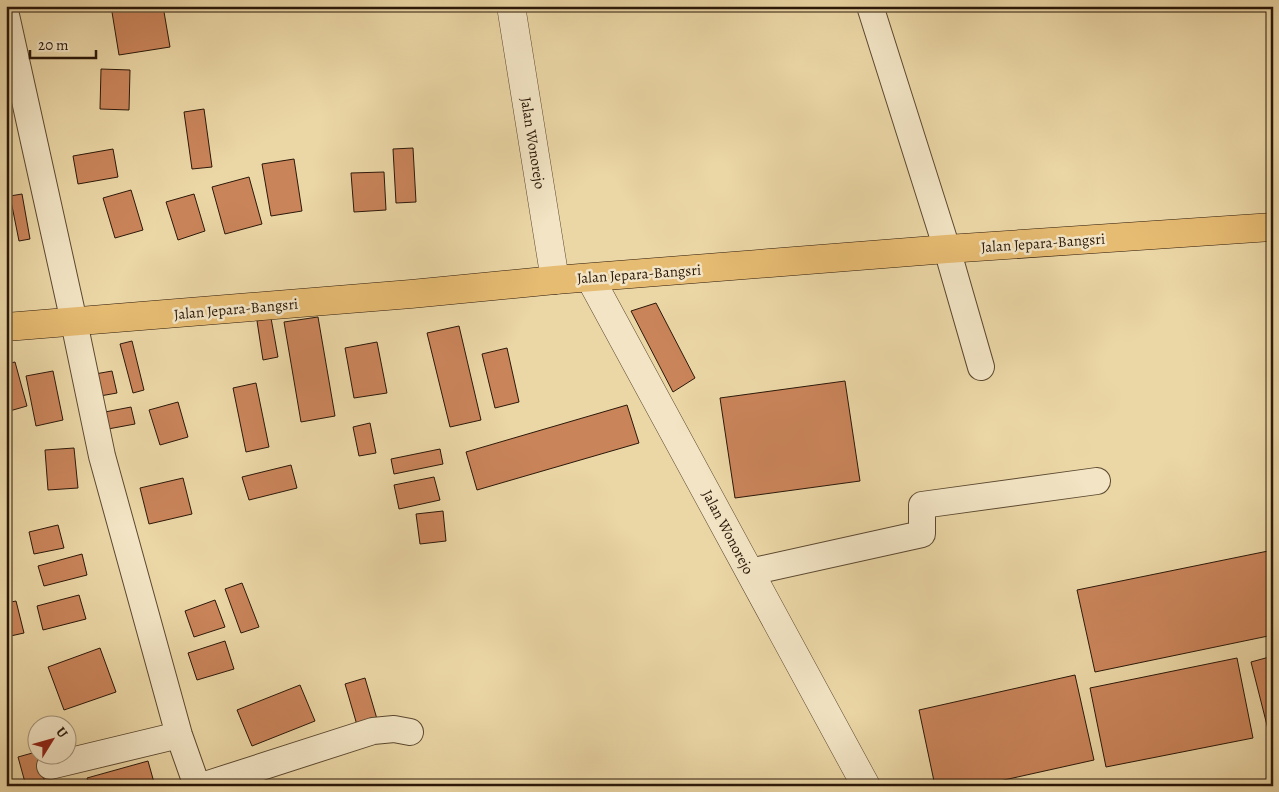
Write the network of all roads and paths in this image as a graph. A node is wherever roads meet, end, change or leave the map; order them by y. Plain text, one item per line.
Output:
1 (511, 6) edge
2 (870, 6) edge
3 (6, 15) edge
4 (1273, 227) edge
5 (947, 249) junction
6 (590, 278) junction
7 (555, 280) junction
8 (74, 322) junction
9 (6, 327) edge
10 (981, 367) dead end
11 (1097, 481) dead end
12 (750, 572) junction
13 (410, 732) dead end
14 (179, 735) junction
15 (50, 766) dead end
16 (196, 786) edge
17 (202, 786) edge
18 (866, 786) edge

1 - 7 street, Jalan Wonorejo
2 - 5 street
3 - 8 street
4 - 5 main road, Jalan Jepara-Bangsri
5 - 6 main road, Jalan Jepara-Bangsri
5 - 10 street
6 - 7 main road, Jalan Jepara-Bangsri
6 - 12 street, Jalan Wonorejo
7 - 8 main road, Jalan Jepara-Bangsri
8 - 9 main road, Jalan Jepara-Bangsri
8 - 14 street
11 - 12 street
12 - 18 street, Jalan Wonorejo
13 - 17 street
14 - 15 street
14 - 16 street

